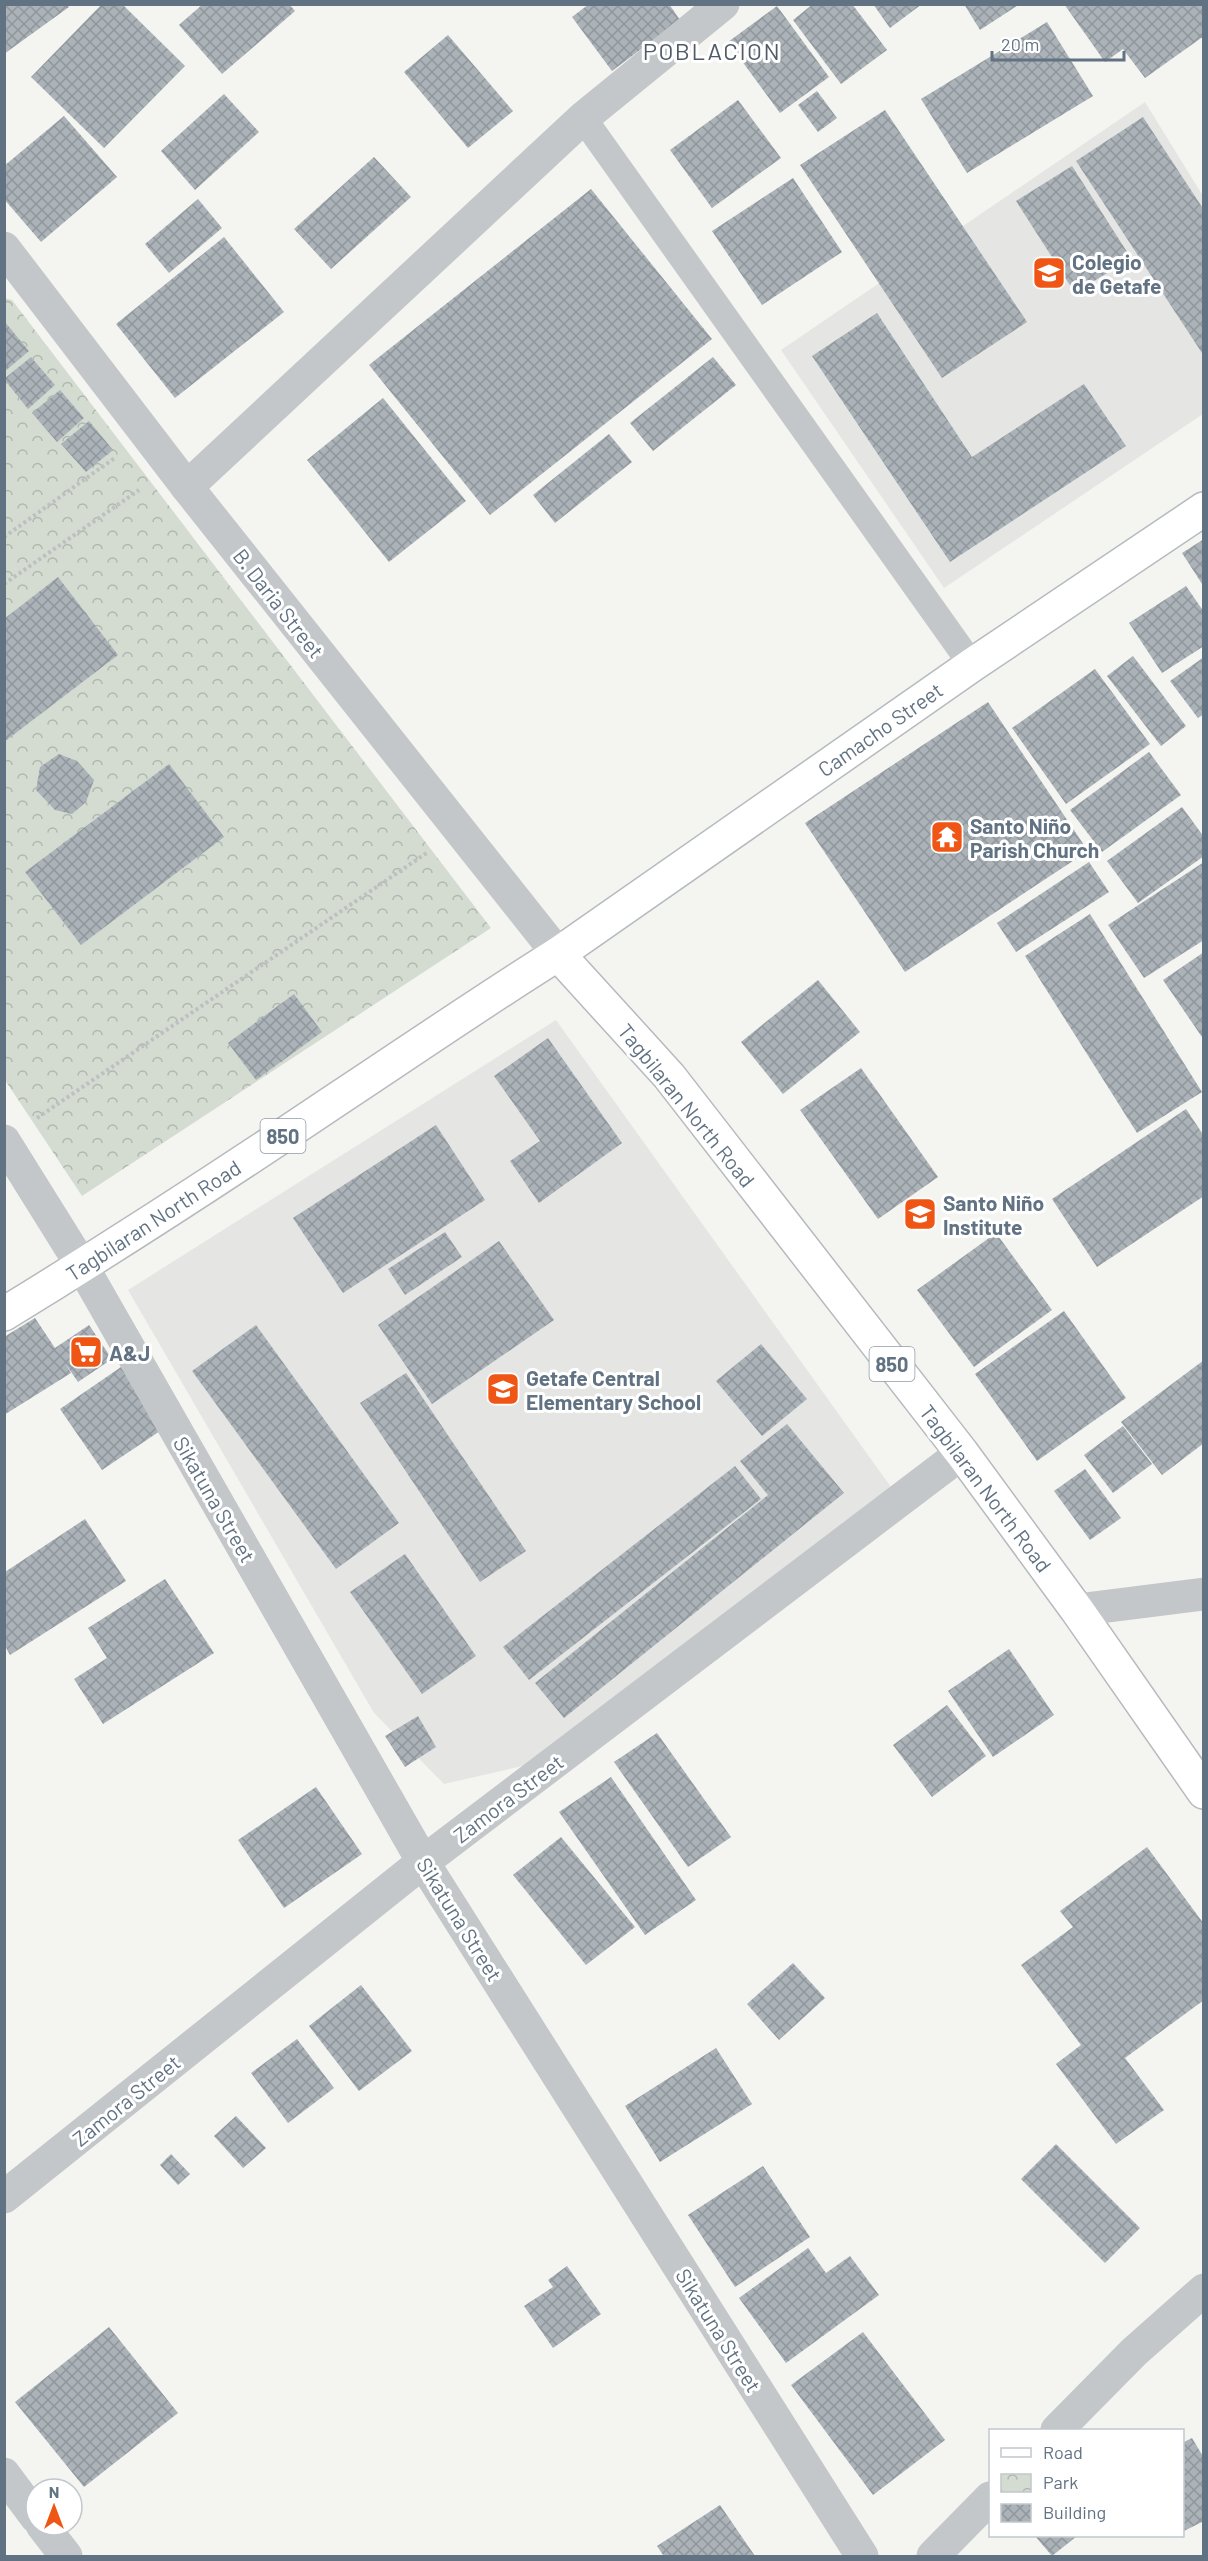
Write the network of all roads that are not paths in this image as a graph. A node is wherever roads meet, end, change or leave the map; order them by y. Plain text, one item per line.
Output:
1 (723, 4) edge
2 (583, 118) junction
3 (4, 248) edge
4 (180, 477) junction
5 (1203, 509) edge
6 (972, 664) junction
7 (558, 954) junction
8 (4, 1141) edge
9 (82, 1266) junction
10 (4, 1314) edge
11 (962, 1453) junction
12 (1203, 1594) edge
13 (1077, 1610) junction
14 (1203, 1792) edge
15 (423, 1862) junction
16 (4, 2198) edge
17 (1203, 2290) edge
18 (1058, 2429) edge
19 (4, 2474) edge
20 (989, 2499) edge
21 (24, 2501) edge
22 (51, 2537) edge
23 (66, 2556) edge
24 (862, 2556) edge
25 (933, 2556) edge

1 - 2 street
2 - 4 street
2 - 6 lane
3 - 4 street, B. Daria Street
4 - 7 street, B. Daria Street
5 - 6 main road, Camacho Street
6 - 7 main road, Camacho Street
7 - 9 main road, Tagbilaran North Road / 850
7 - 11 main road, Tagbilaran North Road / 850
8 - 9 street, Sikatuna Street
9 - 10 main road, Tagbilaran North Road / 850
9 - 15 street, Sikatuna Street
11 - 13 main road, Tagbilaran North Road / 850
11 - 15 street, Zamora Street
12 - 13 street
13 - 14 main road, Tagbilaran North Road / 850
15 - 16 street, Zamora Street
15 - 24 street, Sikatuna Street
17 - 18 street
19 - 21 street
20 - 25 street
22 - 23 street

